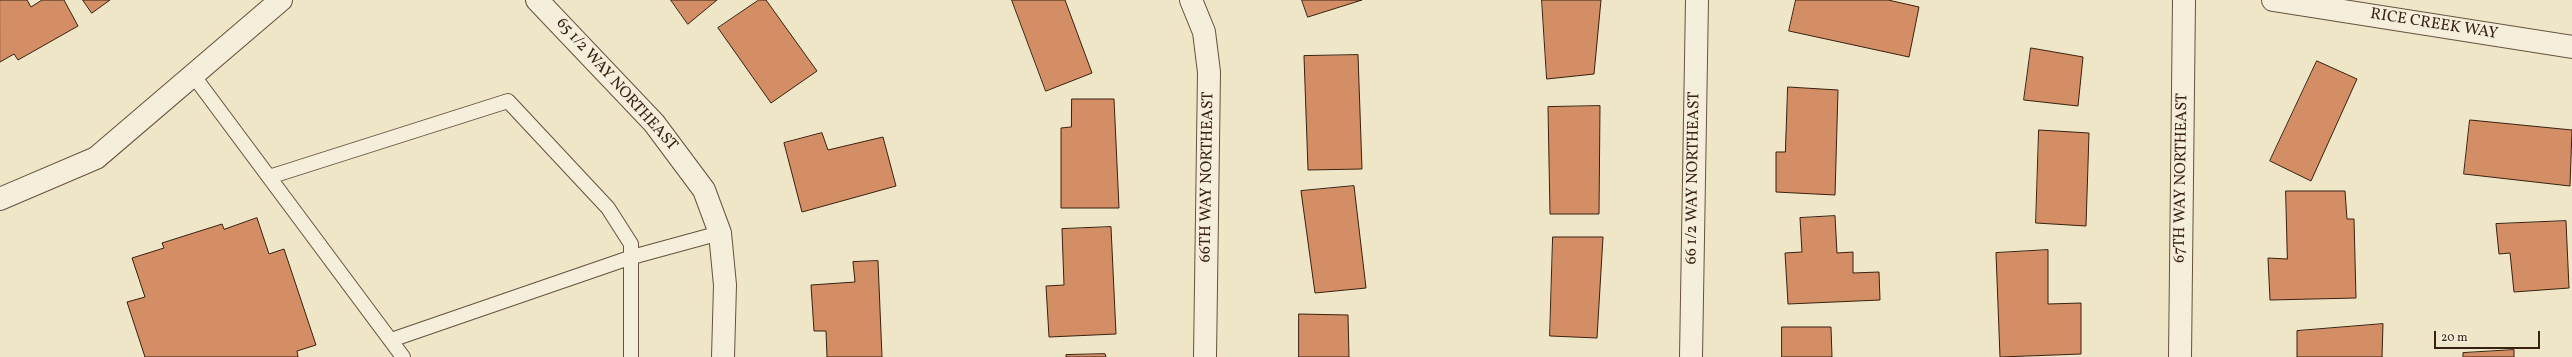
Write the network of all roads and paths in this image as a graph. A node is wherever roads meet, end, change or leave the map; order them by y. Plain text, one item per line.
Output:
1 (281, 0) edge
2 (537, 0) edge
3 (1191, 0) edge
4 (1697, 0) edge
5 (2184, 0) edge
6 (2273, 0) edge
7 (2572, 47) edge
8 (193, 76) junction
9 (269, 177) junction
10 (0, 199) edge
11 (720, 234) junction
12 (632, 256) junction
13 (391, 340) junction
14 (403, 357) edge
15 (631, 357) edge
16 (723, 357) edge
17 (1205, 357) edge
18 (1691, 357) edge
19 (2180, 357) edge

1 - 8 street
2 - 11 street, 65 1/2 WAY NORTHEAST
3 - 17 street, 66TH WAY NORTHEAST
4 - 18 street, 66 1/2 WAY NORTHEAST
5 - 19 street, 67TH WAY NORTHEAST
6 - 7 street, RICE CREEK WAY
8 - 9 lane
8 - 10 street
9 - 12 lane
9 - 13 lane
11 - 12 lane
11 - 16 street, 65 1/2 WAY NORTHEAST
12 - 13 lane
12 - 15 lane
13 - 14 lane

